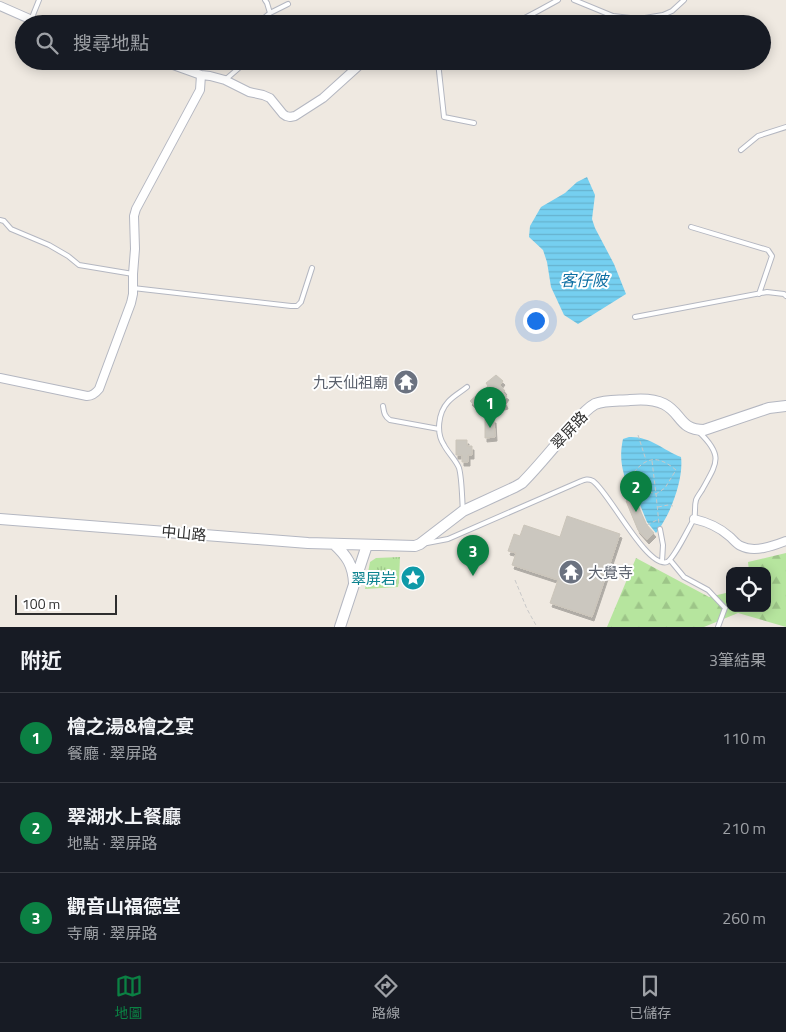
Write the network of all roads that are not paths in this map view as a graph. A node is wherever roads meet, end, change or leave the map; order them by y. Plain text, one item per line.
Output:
1 (39, 0) edge
2 (265, 0) edge
3 (558, 0) edge
4 (575, 0) edge
5 (684, 0) edge
6 (288, 4) dead end
7 (0, 6) edge
8 (270, 13) junction
9 (20, 15) edge
10 (33, 15) edge
11 (268, 15) edge
12 (530, 15) edge
13 (611, 15) edge
14 (663, 15) edge
15 (187, 70) edge
16 (236, 70) edge
17 (354, 70) edge
18 (439, 70) edge
19 (201, 75) junction
20 (224, 80) junction
21 (474, 123) dead end
22 (786, 128) edge
23 (741, 150) dead end
24 (0, 220) edge
25 (691, 227) dead end
26 (312, 268) dead end
27 (133, 274) junction
28 (133, 288) junction
29 (758, 294) junction
30 (786, 296) edge
31 (635, 317) dead end
32 (0, 378) edge
33 (467, 388) dead end
34 (383, 406) dead end
35 (786, 406) edge
36 (439, 429) junction
37 (696, 430) junction
38 (463, 511) junction
39 (0, 519) edge
40 (694, 519) junction
41 (660, 529) road end
42 (786, 541) edge
43 (334, 544) junction
44 (420, 544) junction
45 (367, 545) junction
46 (670, 560) junction
47 (662, 562) junction
48 (354, 584) junction
49 (340, 627) edge
50 (718, 627) edge

1 - 10 lane
2 - 8 lane
3 - 12 lane
4 - 13 lane
5 - 14 lane
6 - 8 lane
7 - 9 street
8 - 11 lane
15 - 19 street
16 - 20 lane
17 - 20 street
18 - 21 lane
19 - 20 street
19 - 27 street
22 - 23 lane
24 - 27 lane
25 - 29 lane
26 - 28 lane
27 - 28 street
28 - 32 street
29 - 30 lane
29 - 31 lane
33 - 36 lane
34 - 36 lane
35 - 37 main road
36 - 38 lane
37 - 38 main road, 翠屏路
37 - 40 lane, 翠屏路
38 - 44 main road, 翠屏路
39 - 43 main road, 中山路
40 - 42 street
40 - 46 lane, 翠屏路
41 - 47 lane
43 - 45 main road, 中山路
43 - 48 main road
44 - 45 main road
44 - 47 lane
45 - 48 main road
46 - 47 lane
46 - 50 lane
48 - 49 main road

